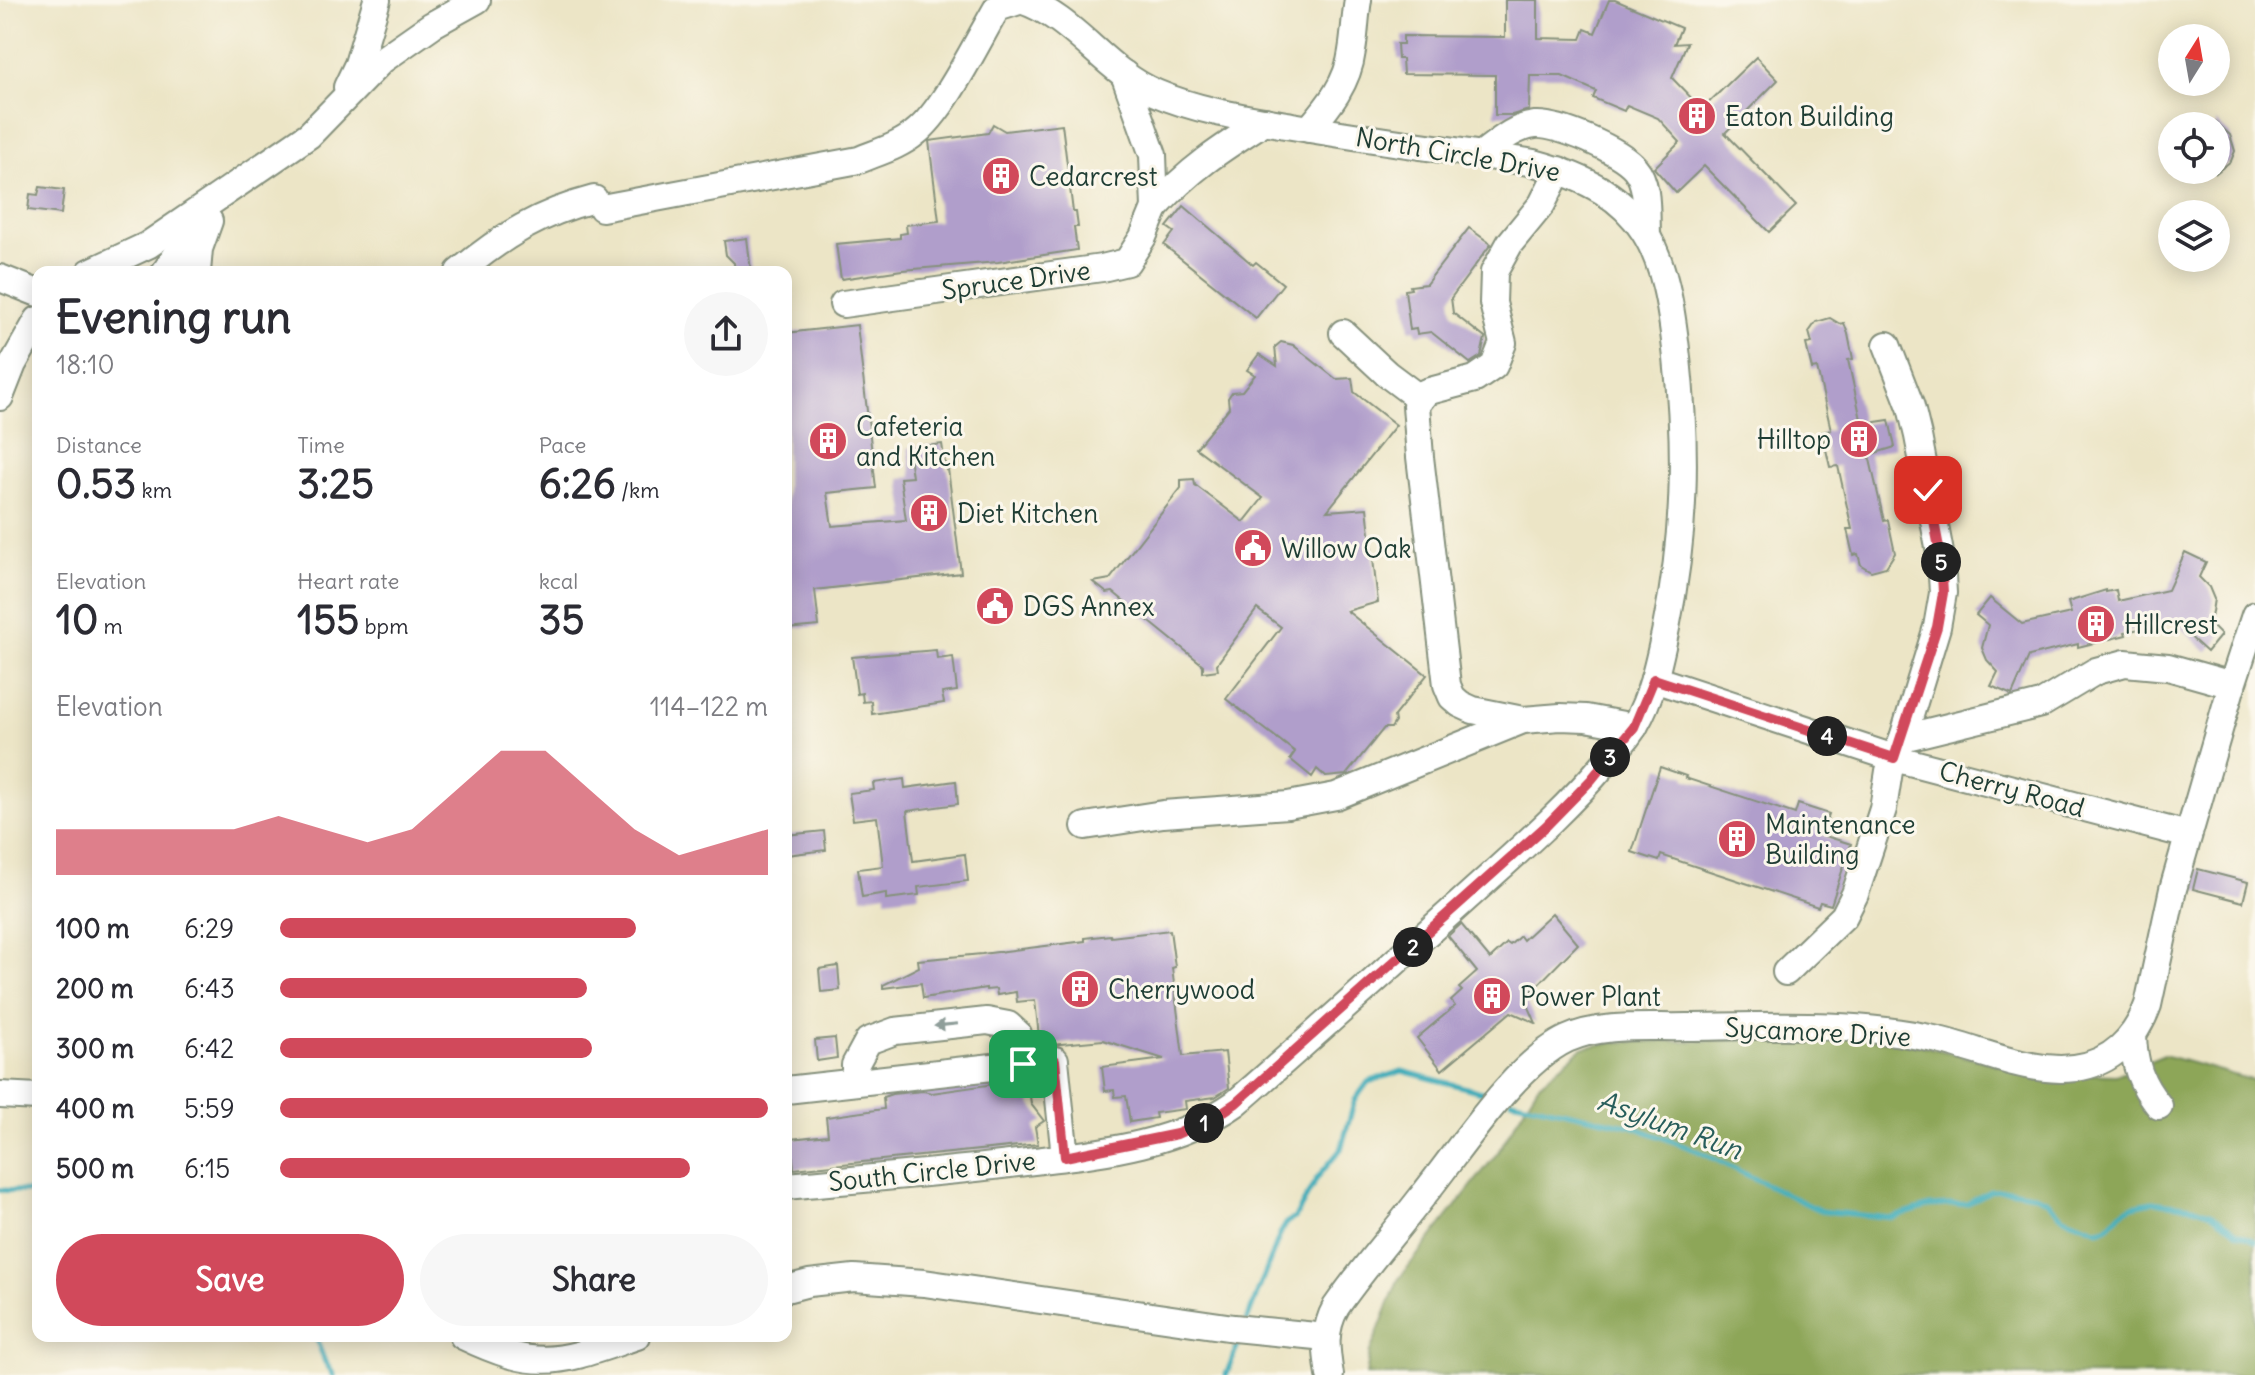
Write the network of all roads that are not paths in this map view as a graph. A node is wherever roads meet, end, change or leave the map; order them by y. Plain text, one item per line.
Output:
1 (377, 0) edge
2 (1022, 0) edge
3 (1358, 0) edge
4 (471, 1) edge
5 (1124, 74) junction
6 (329, 116) junction
7 (1265, 121) junction
8 (1309, 129) junction
9 (1481, 155) junction
10 (1559, 170) junction
11 (237, 183) junction
12 (1155, 208) junction
13 (1647, 237) junction
14 (140, 260) edge
15 (115, 266) edge
16 (169, 266) edge
17 (198, 266) edge
18 (467, 266) edge
19 (0, 278) edge
20 (32, 290) edge
21 (843, 304) dead end
22 (32, 331) edge
23 (1343, 333) dead end
24 (1887, 345) dead end
25 (0, 397) edge
26 (1419, 398) junction
27 (2255, 615) edge
28 (1654, 679) junction
29 (2232, 685) junction
30 (1523, 720) junction
31 (1634, 727) junction
32 (1899, 748) junction
33 (1085, 826) dead end
34 (2188, 835) junction
35 (1786, 972) dead end
36 (2133, 1035) junction
37 (1023, 1064) junction
38 (855, 1082) junction
39 (792, 1089) edge
40 (0, 1095) edge
41 (32, 1097) edge
42 (2159, 1106) dead end
43 (1065, 1157) junction
44 (792, 1185) edge
45 (792, 1287) edge
46 (1326, 1337) junction
47 (477, 1342) edge
48 (619, 1342) edge
49 (1329, 1371) edge

1 - 6 street
2 - 5 street, North Circle Drive
2 - 18 street
3 - 8 street
4 - 6 street
5 - 7 street, North Circle Drive
5 - 12 street, Spruce Drive
6 - 11 street
7 - 8 street, North Circle Drive
7 - 12 street, Spruce Drive
8 - 9 street, North Circle Drive
9 - 10 street, North Circle Drive
9 - 13 street
10 - 13 street, North Circle Drive
10 - 26 street
11 - 14 street
11 - 16 street
11 - 17 street
12 - 21 street, Spruce Drive
13 - 28 street, North Circle Drive
14 - 15 street
19 - 20 street
22 - 25 street
23 - 26 street
24 - 32 street
26 - 30 street
27 - 29 street, Sycamore Drive
28 - 31 street, South Circle Drive
28 - 32 street, Cherry Road
29 - 32 street
29 - 34 street, Sycamore Drive
30 - 31 street
30 - 33 street
31 - 43 street, South Circle Drive
32 - 34 street, Cherry Road
32 - 35 street
34 - 36 street, Sycamore Drive
36 - 42 street
36 - 46 street, Sycamore Drive
37 - 38 street
37 -> 38 street
37 - 43 street
38 - 39 street
40 - 41 street
43 - 44 street, South Circle Drive
45 - 46 street
46 - 49 street, Sycamore Drive
47 - 48 street

